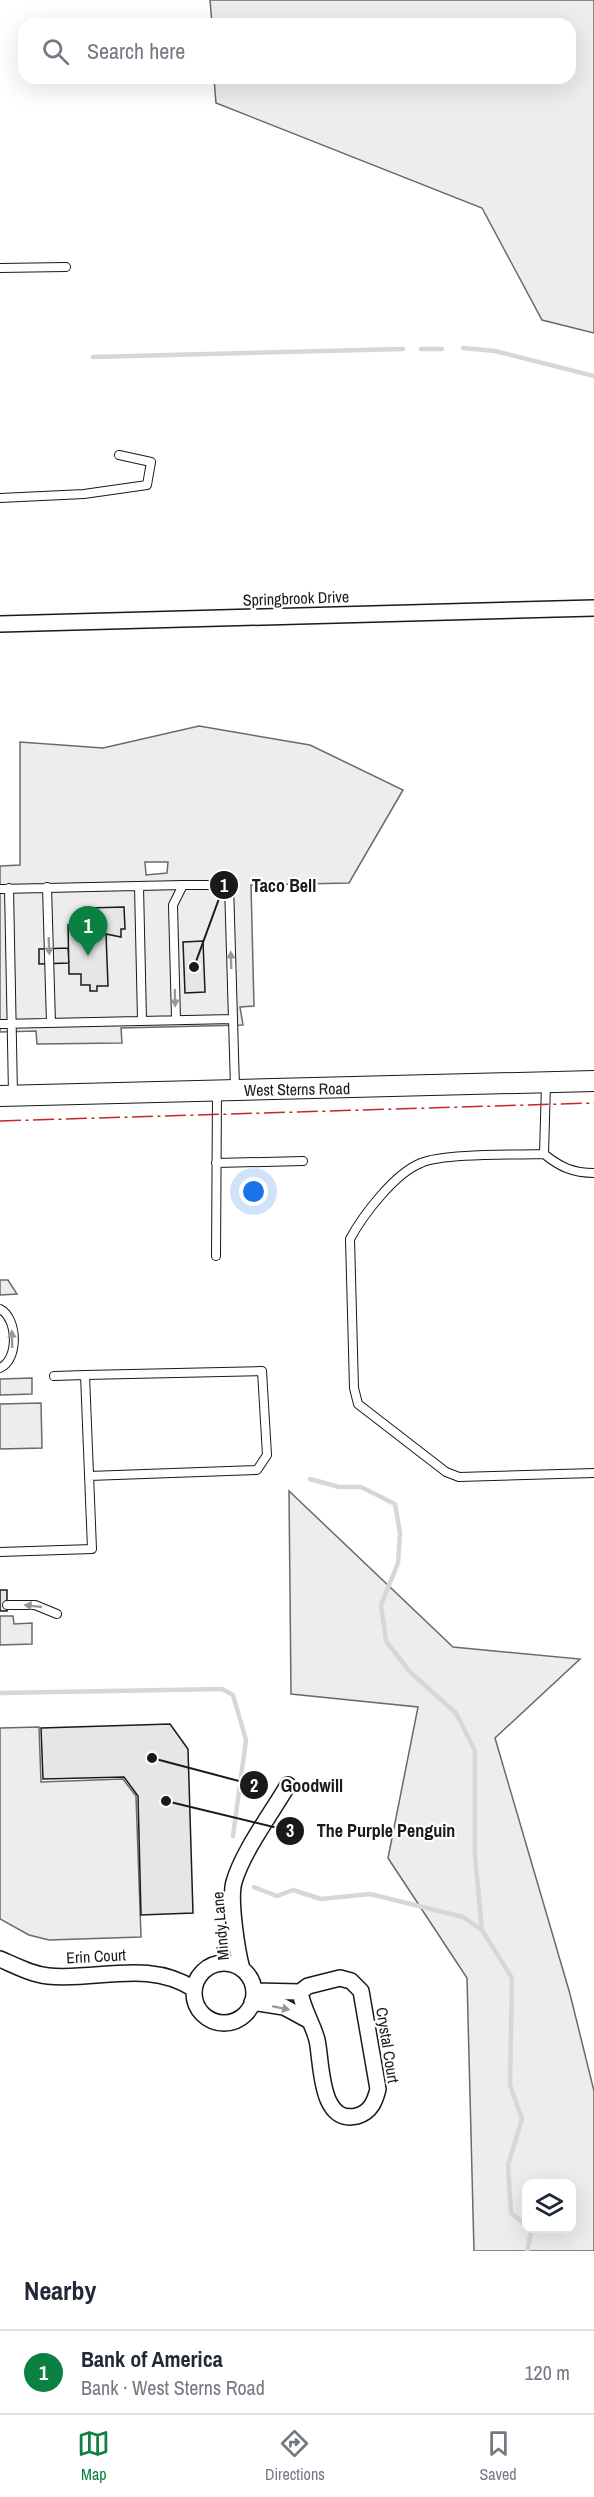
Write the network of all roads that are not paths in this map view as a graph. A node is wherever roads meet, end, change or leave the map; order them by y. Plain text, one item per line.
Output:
1 (66, 267) dead end
2 (0, 268) edge
3 (119, 455) dead end
4 (0, 498) edge
5 (594, 608) edge
6 (0, 624) edge
7 (183, 885) junction
8 (139, 886) junction
9 (47, 887) junction
10 (4, 888) edge
11 (176, 1019) junction
12 (233, 1019) junction
13 (142, 1020) junction
14 (51, 1023) junction
15 (0, 1024) edge
16 (12, 1024) junction
17 (594, 1081) edge
18 (546, 1082) junction
19 (226, 1090) junction
20 (7, 1096) edge
21 (544, 1154) junction
22 (303, 1161) dead end
23 (216, 1163) junction
24 (594, 1173) edge
25 (216, 1256) dead end
26 (0, 1309) edge
27 (0, 1368) edge
28 (85, 1375) junction
29 (54, 1376) dead end
30 (594, 1473) edge
31 (89, 1476) junction
32 (0, 1552) edge
33 (7, 1605) dead end
34 (57, 1614) dead end
35 (288, 1785) dead end
36 (0, 1959) edge
37 (242, 1969) junction
38 (194, 1989) junction
39 (300, 1992) junction
40 (253, 1997) junction
41 (308, 2020) junction

1 - 2 lane
3 - 4 lane
5 - 6 street, Springbrook Drive
7 - 8 lane
7 -> 11 lane
12 -> 7 lane
8 - 9 lane
8 - 13 lane
9 - 10 lane
9 -> 14 lane
10 - 16 lane
11 - 12 lane
11 - 13 lane
12 - 19 lane
13 - 14 lane
14 - 16 lane
15 - 16 lane
16 - 20 lane
17 - 18 main road, West Sterns Road
18 - 19 main road, West Sterns Road
18 - 21 lane
19 - 20 main road, West Sterns Road
19 - 23 lane
21 - 24 lane
21 - 30 lane
22 - 23 lane
23 - 25 lane
27 -> 26 lane
28 - 29 lane
28 - 31 lane
28 - 31 lane
31 - 32 lane
34 -> 33 lane
35 - 37 street, Mindy Lane
36 - 38 street, Erin Court
37 - 38 street
37 - 40 street
38 - 40 street
39 - 40 street, Crystal Court
39 - 41 street, Crystal Court
39 - 41 street, Crystal Court
40 -> 41 street

